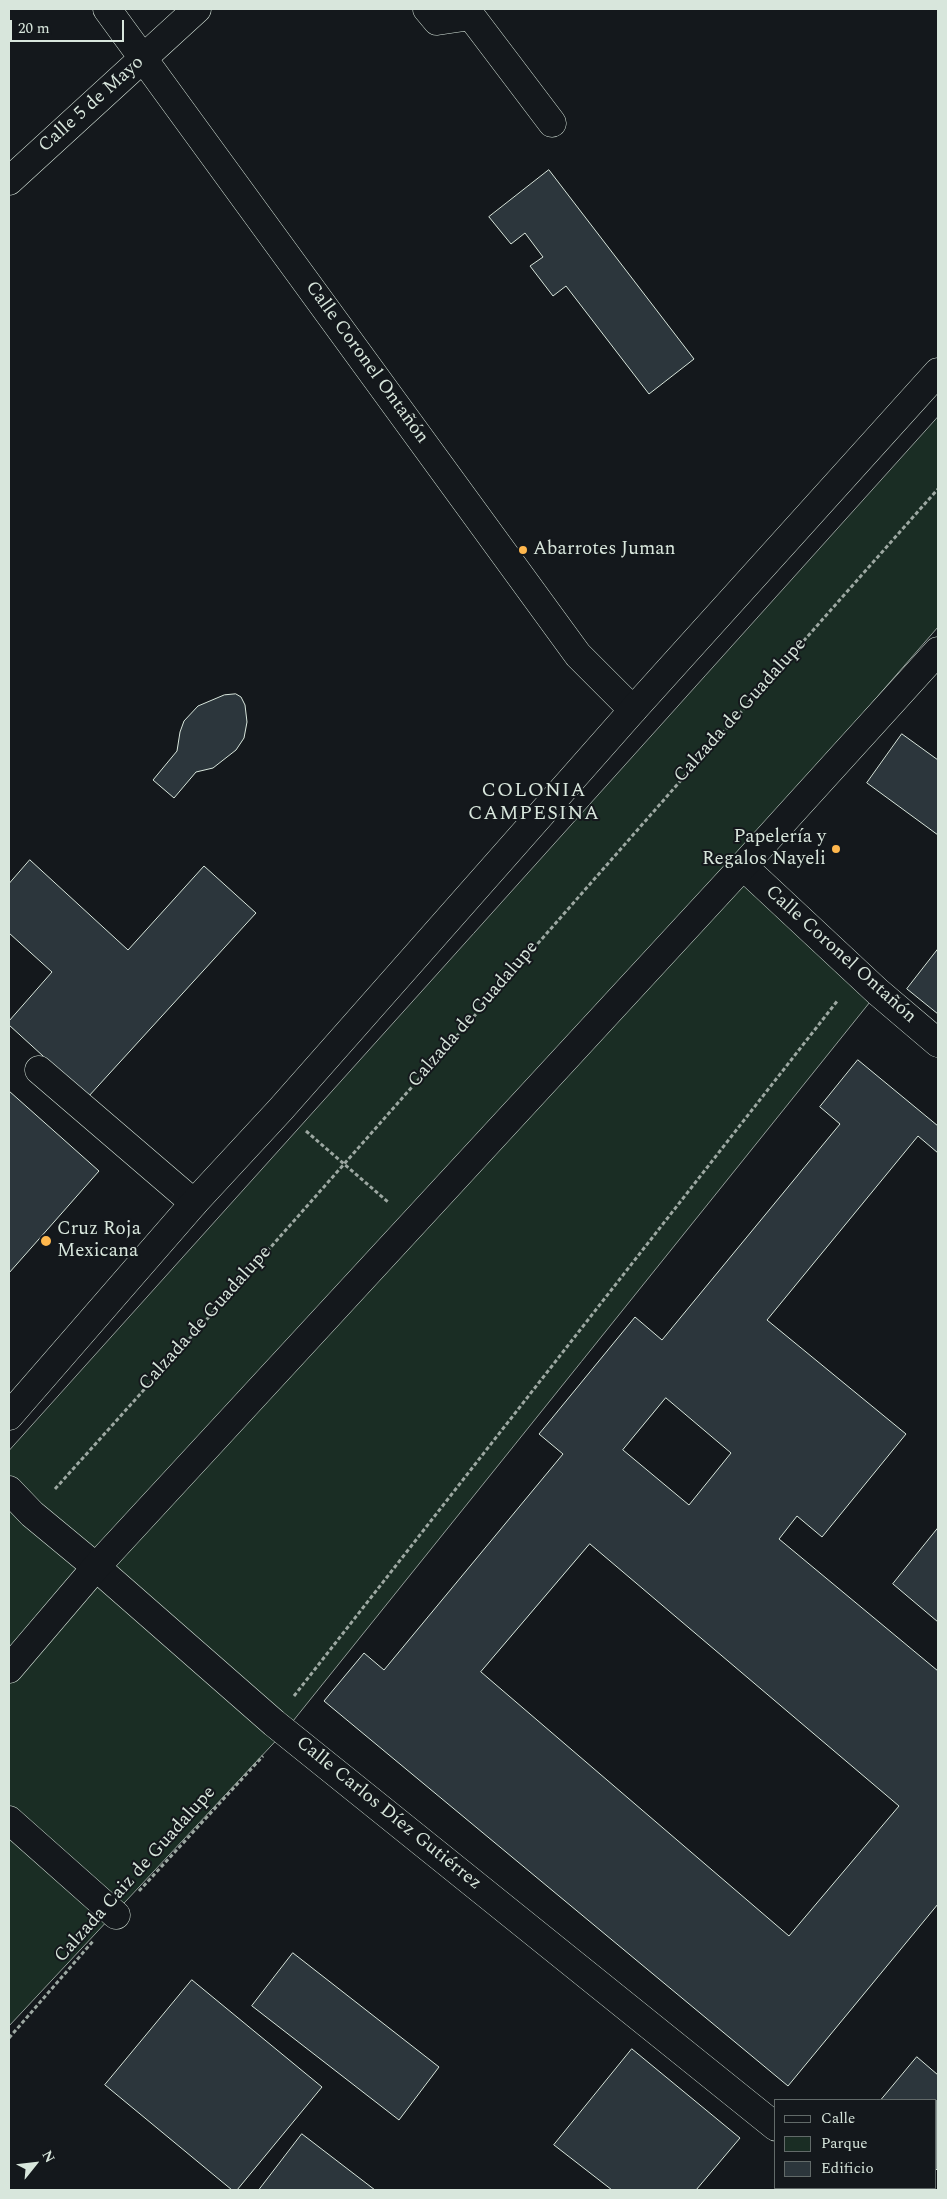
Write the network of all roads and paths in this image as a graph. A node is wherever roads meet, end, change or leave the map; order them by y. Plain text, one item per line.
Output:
1 (107, 9) edge
2 (197, 9) edge
3 (427, 9) edge
4 (144, 57) junction
5 (552, 123) dead end
6 (9, 181) edge
7 (938, 372) edge
8 (938, 489) edge
9 (938, 651) edge
10 (633, 710) junction
11 (743, 866) junction
12 (858, 974) junction
13 (938, 1043) edge
14 (39, 1070) dead end
15 (281, 1109) junction
16 (344, 1164) junction
17 (194, 1203) junction
18 (413, 1224) junction
19 (9, 1416) edge
20 (9, 1490) edge
21 (32, 1514) junction
22 (96, 1567) junction
23 (9, 1669) edge
24 (280, 1727) junction
25 (9, 1820) edge
26 (116, 1915) junction
27 (9, 2038) edge
28 (774, 2125) edge

1 - 4 main road, Calle Coronel Ontañón
2 - 4 main road, Calle 5 de Mayo
3 - 5 main road
4 - 6 main road, Calle 5 de Mayo
4 - 10 main road, Calle Coronel Ontañón
7 - 10 main road
8 - 16 path, Calzada de Guadalupe
9 - 11 main road
10 - 15 main road
11 - 12 main road, Calle Coronel Ontañón
11 - 18 main road
12 - 13 main road, Calle Coronel Ontañón
12 - 24 path, Calzada Caiz de Guadalupe
14 - 17 main road
15 - 16 path
15 - 17 main road
16 - 18 path
16 - 21 path, Calzada de Guadalupe
17 - 19 main road
18 - 22 main road
20 - 21 main road, Calle Carlos Díez Gutiérrez
21 - 22 main road, Calle Carlos Díez Gutiérrez
22 - 23 main road
22 - 24 main road, Calle Carlos Díez Gutiérrez
24 - 26 path, Calzada Caiz de Guadalupe
24 - 28 main road, Calle Carlos Díez Gutiérrez
25 - 26 main road
26 - 27 path, Calzada Caiz de Guadalupe

